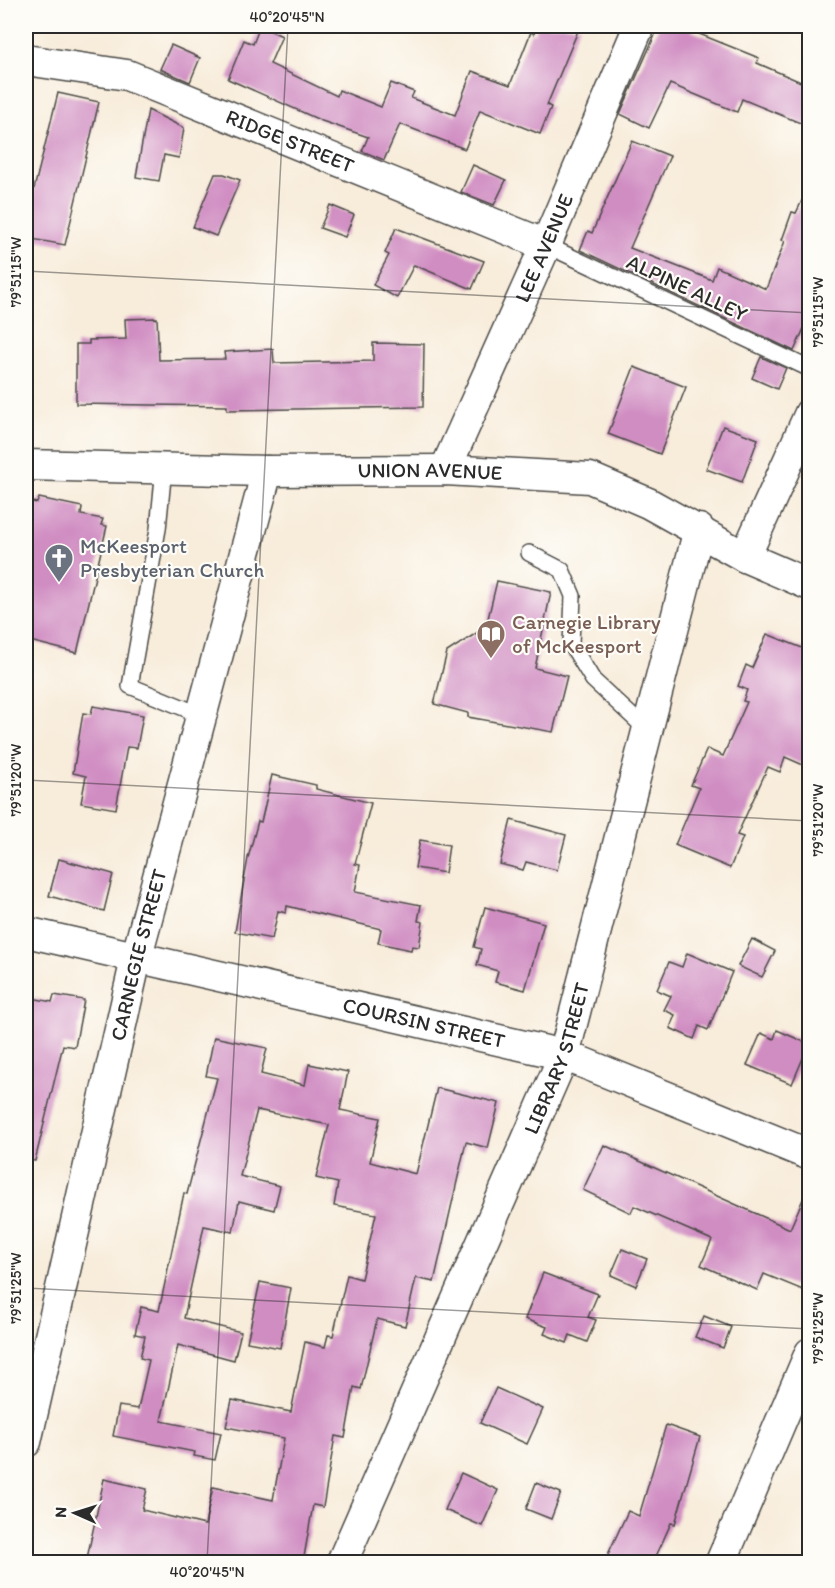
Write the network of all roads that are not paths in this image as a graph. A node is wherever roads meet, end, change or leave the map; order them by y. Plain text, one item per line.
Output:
1 (639, 26) edge
2 (26, 60) edge
3 (546, 245) junction
4 (810, 369) edge
5 (810, 412) edge
6 (26, 465) edge
7 (164, 468) junction
8 (445, 470) junction
9 (267, 471) junction
10 (699, 529) junction
11 (529, 553) dead end
12 (745, 557) junction
13 (810, 585) edge
14 (201, 715) junction
15 (647, 730) junction
16 (26, 932) edge
17 (136, 959) junction
18 (564, 1055) junction
19 (810, 1155) edge
20 (810, 1353) edge
21 (26, 1442) edge
22 (342, 1563) edge
23 (721, 1563) edge

1 - 3 street, LEE AVENUE
2 - 3 street, RIDGE STREET
3 - 4 lane, ALPINE ALLEY
3 - 8 street, LEE AVENUE
5 - 12 street
6 - 7 street, UNION AVENUE
7 - 9 street, UNION AVENUE
7 - 14 lane
8 - 9 street, UNION AVENUE
8 - 10 street, UNION AVENUE
9 - 14 street, CARNEGIE STREET
10 - 12 street, UNION AVENUE
10 - 15 street, LIBRARY STREET
11 - 15 lane
12 - 13 street, UNION AVENUE
14 - 17 street, CARNEGIE STREET
15 - 18 street, LIBRARY STREET
16 - 17 street, COURSIN STREET
17 - 18 street, COURSIN STREET
17 - 21 street, CARNEGIE STREET
18 - 19 street, COURSIN STREET
18 - 22 street, LIBRARY STREET
20 - 23 street

